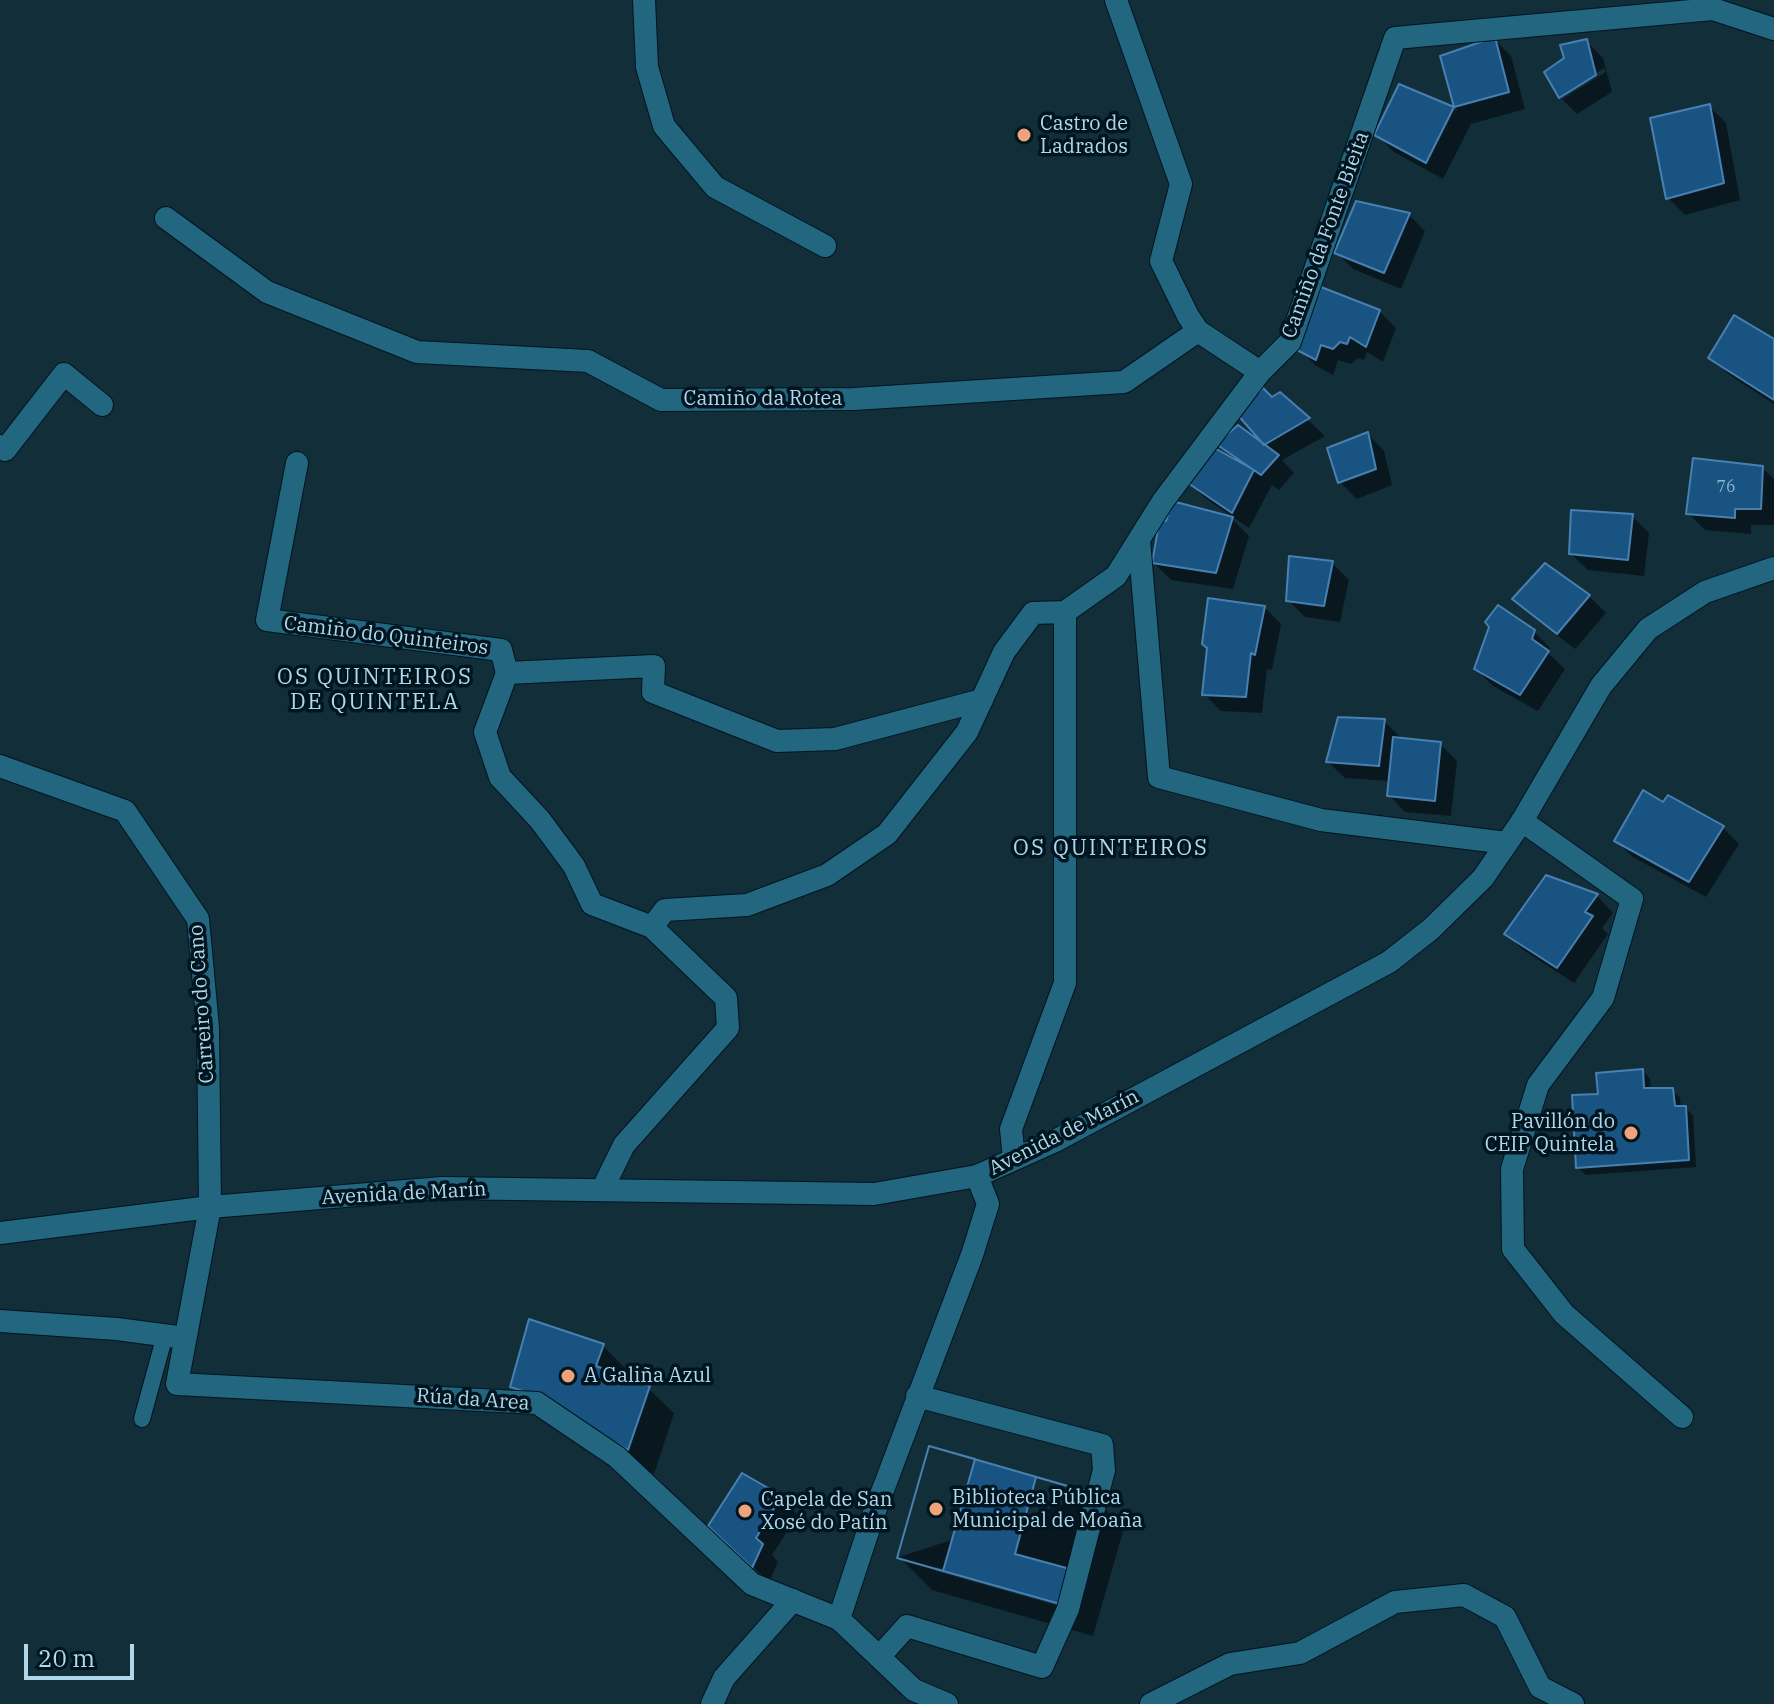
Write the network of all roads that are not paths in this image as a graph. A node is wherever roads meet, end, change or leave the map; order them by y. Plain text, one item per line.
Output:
1 (644, 0) edge
2 (1116, 0) edge
3 (1774, 29) edge
4 (166, 218) dead end
5 (825, 246) dead end
6 (1198, 331) junction
7 (1260, 372) junction
8 (102, 405) dead end
9 (0, 446) edge
10 (297, 463) dead end
11 (1139, 540) junction
12 (1774, 568) edge
13 (1065, 612) junction
14 (507, 673) junction
15 (982, 700) junction
16 (0, 766) edge
17 (1522, 821) junction
18 (1507, 843) junction
19 (652, 927) junction
20 (1014, 1159) junction
21 (977, 1176) junction
22 (602, 1190) junction
23 (210, 1207) junction
24 (0, 1233) edge
25 (0, 1321) edge
26 (175, 1336) junction
27 (917, 1396) junction
28 (1682, 1417) dead end
29 (142, 1419) dead end
30 (793, 1600) junction
31 (839, 1619) junction
32 (879, 1657) junction
33 (712, 1704) edge
34 (947, 1704) edge
35 (1151, 1704) edge
36 (1573, 1704) edge

1 - 5 street
2 - 6 street
3 - 7 street, Camiño da Fonte Bieita
4 - 6 street, Camiño da Rotea
6 - 7 street
7 - 11 street, Camiño da Fonte Bieita
8 - 9 street
10 - 14 street, Camiño do Quinteiros
11 - 13 street, Camiño da Fonte Bieita
11 - 18 street
12 - 17 street, Avenida de Marín
13 - 15 street
13 - 20 street
14 - 15 street
14 - 19 street, Camiño do Quinteiros
15 - 19 street
16 - 23 street, Carreiro do Cano
17 - 18 street, Avenida de Marín
17 - 28 street
18 - 20 street, Avenida de Marín
19 - 22 street
20 - 21 street, Avenida de Marín
21 - 22 street, Avenida de Marín
21 - 27 street
22 - 23 street, Avenida de Marín
23 - 24 street, Avenida de Marín
23 - 26 street, Rúa da Area
25 - 26 street
26 - 29 lane
26 - 30 street, Rúa da Area
27 - 31 street
27 - 32 street
30 - 31 street, Rúa da Area
30 - 33 street
31 - 32 street
32 - 34 street
35 - 36 street

